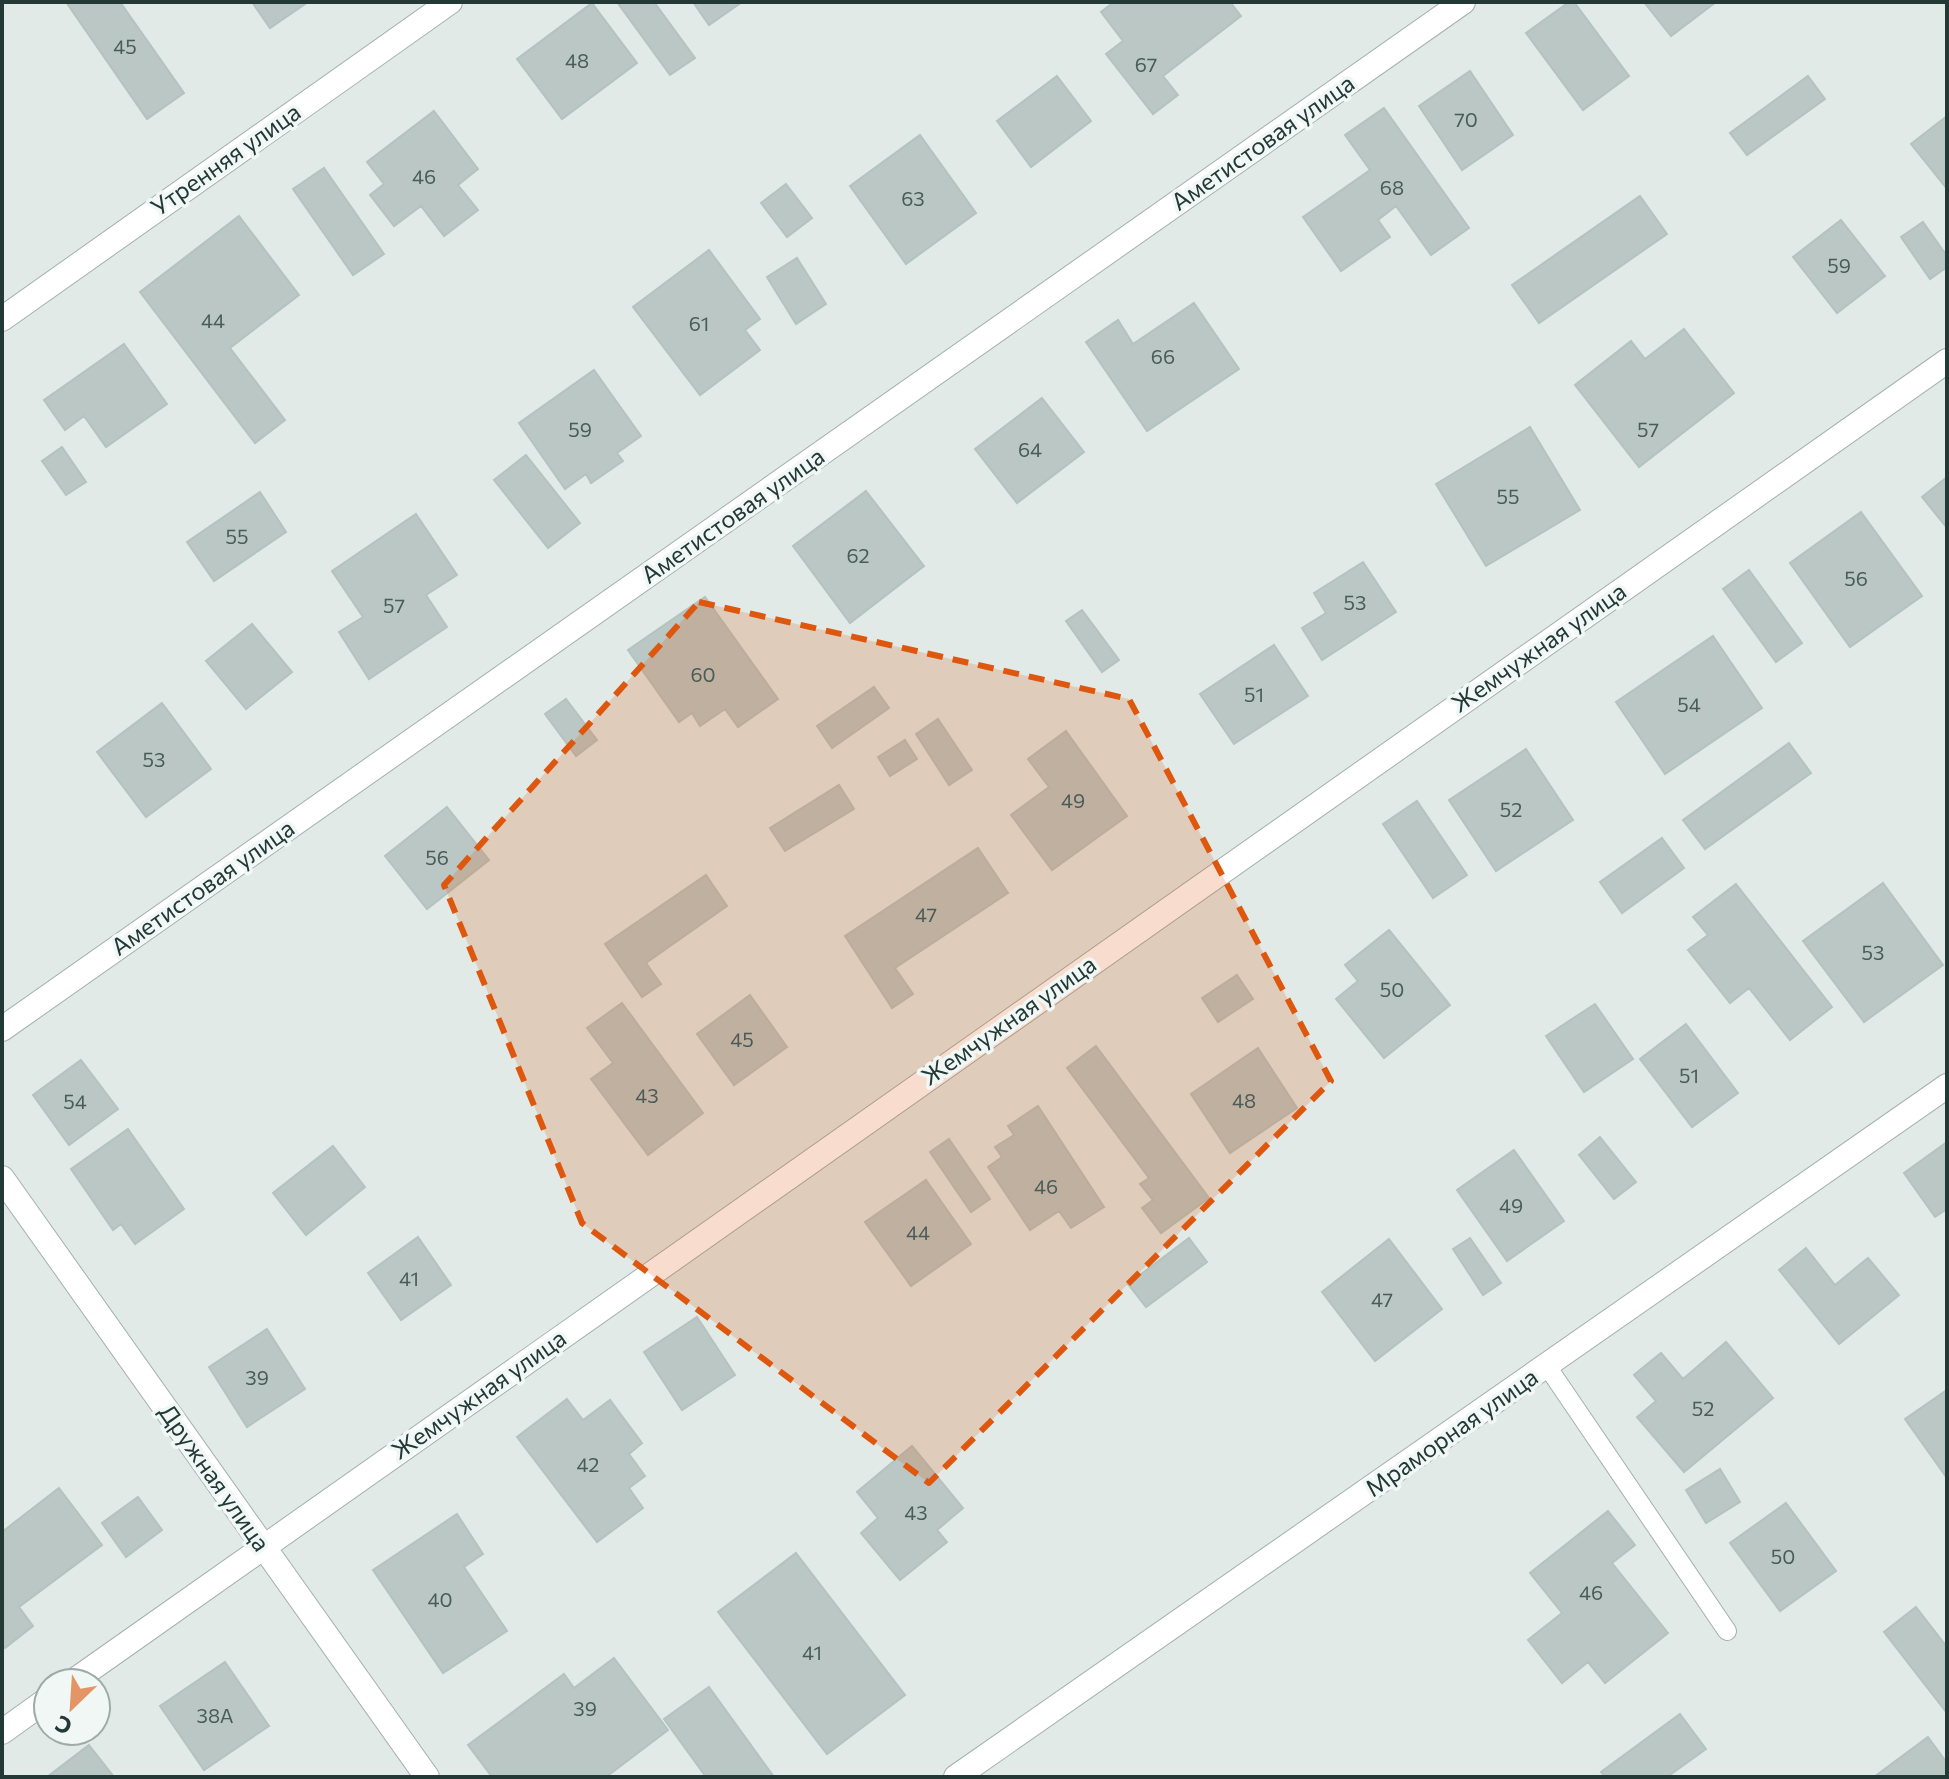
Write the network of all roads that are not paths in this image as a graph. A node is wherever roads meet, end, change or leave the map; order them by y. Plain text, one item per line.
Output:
1 (450, 2) edge
2 (1463, 2) edge
3 (2, 319) edge
4 (1947, 361) edge
5 (2, 1029) edge
6 (1947, 1086) edge
7 (2, 1178) edge
8 (1547, 1366) junction
9 (262, 1547) junction
10 (1727, 1631) dead end
11 (93, 1667) edge
12 (32, 1710) edge
13 (2, 1732) edge
14 (427, 1777) edge
15 (956, 1777) edge

1 - 3 street, Утренняя улица
2 - 5 street, Аметистовая улица
4 - 9 street, Жемчужная улица
6 - 8 street, Мраморная улица
7 - 9 street, Дружная улица
8 - 10 lane
8 - 15 street, Мраморная улица
9 - 11 street, Жемчужная улица
9 - 14 street, Дружная улица
12 - 13 street

